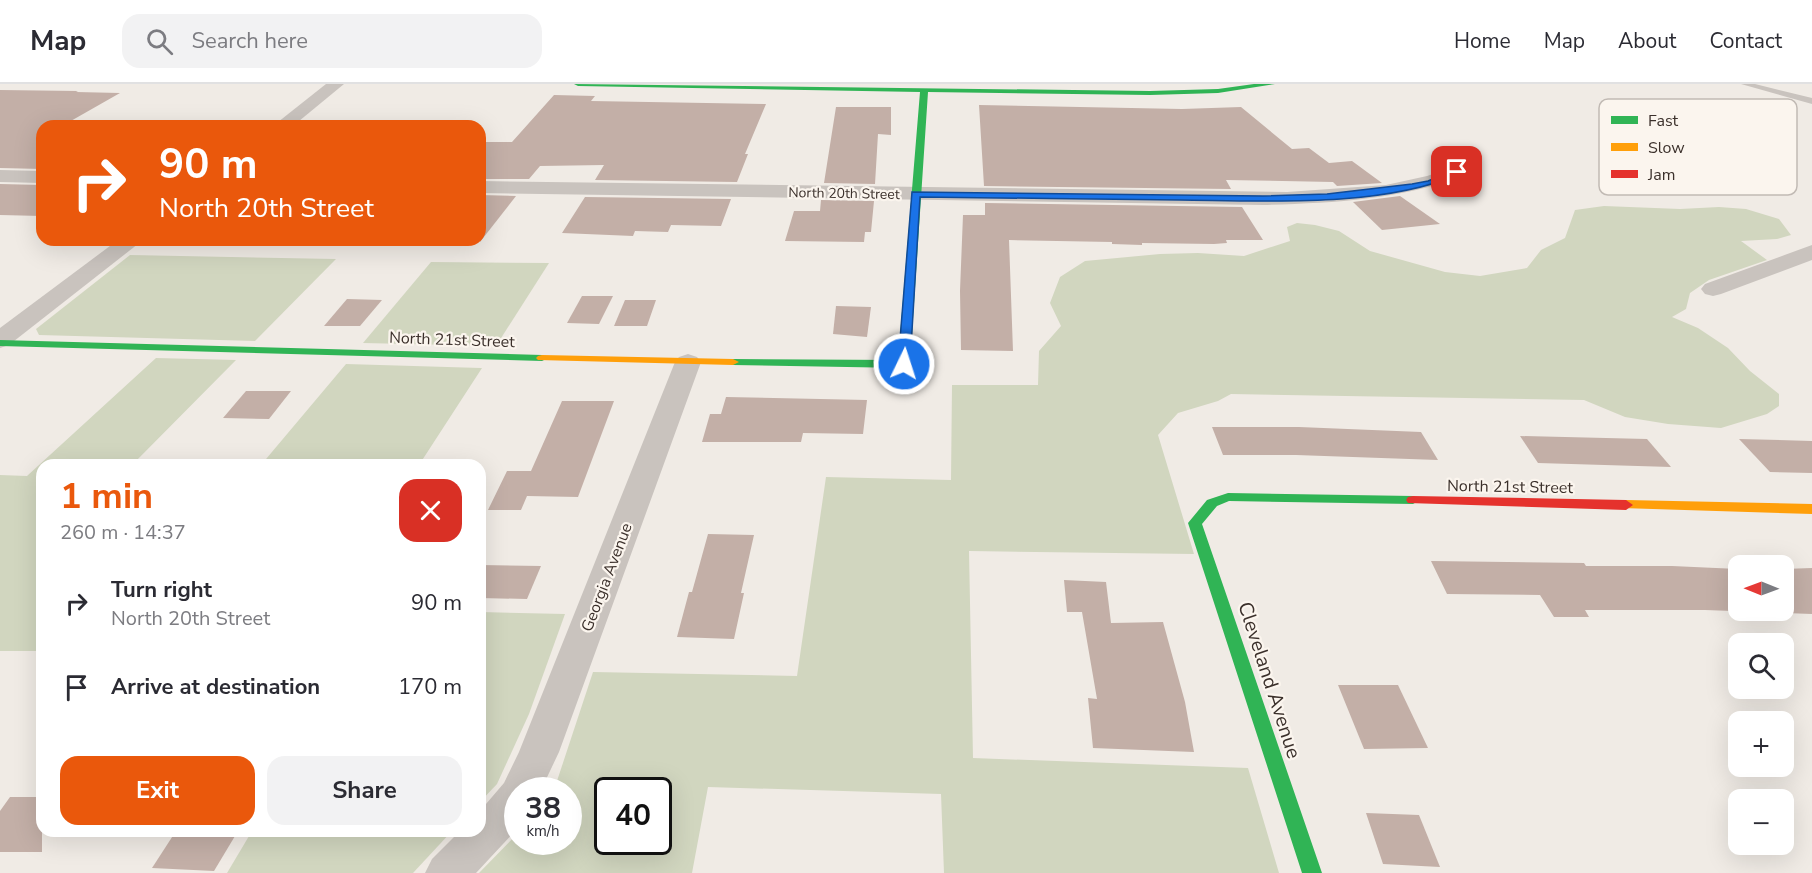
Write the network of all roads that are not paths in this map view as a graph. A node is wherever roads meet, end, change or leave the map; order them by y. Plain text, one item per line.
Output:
1 (336, 84) edge
2 (578, 84) edge
3 (1745, 84) edge
4 (1262, 85) edge
5 (924, 90) junction
6 (1812, 101) edge
7 (290, 120) edge
8 (1457, 172) dead end
9 (0, 176) edge
10 (36, 177) edge
11 (486, 186) edge
12 (915, 194) junction
13 (124, 246) edge
14 (1812, 252) edge
15 (1713, 289) dead end
16 (0, 341) edge
17 (688, 362) junction
18 (1209, 504) joint
19 (1812, 509) edge
20 (527, 777) edge
21 (504, 814) edge
22 (486, 833) edge
23 (482, 837) edge
24 (447, 873) edge
25 (1312, 873) edge

1 - 7 street
2 - 5 street
3 - 6 lane
4 - 5 street
5 - 12 street
8 - 12 street, North 20th Street
9 - 10 street
11 - 12 street, North 20th Street
12 - 17 street, North 21st Street
13 - 16 street
14 - 15 street
16 - 17 street, North 21st Street
17 - 20 street, Georgia Avenue
18 - 19 street, North 21st Street
18 - 25 street, Cleveland Avenue
21 - 22 street
23 - 24 street

